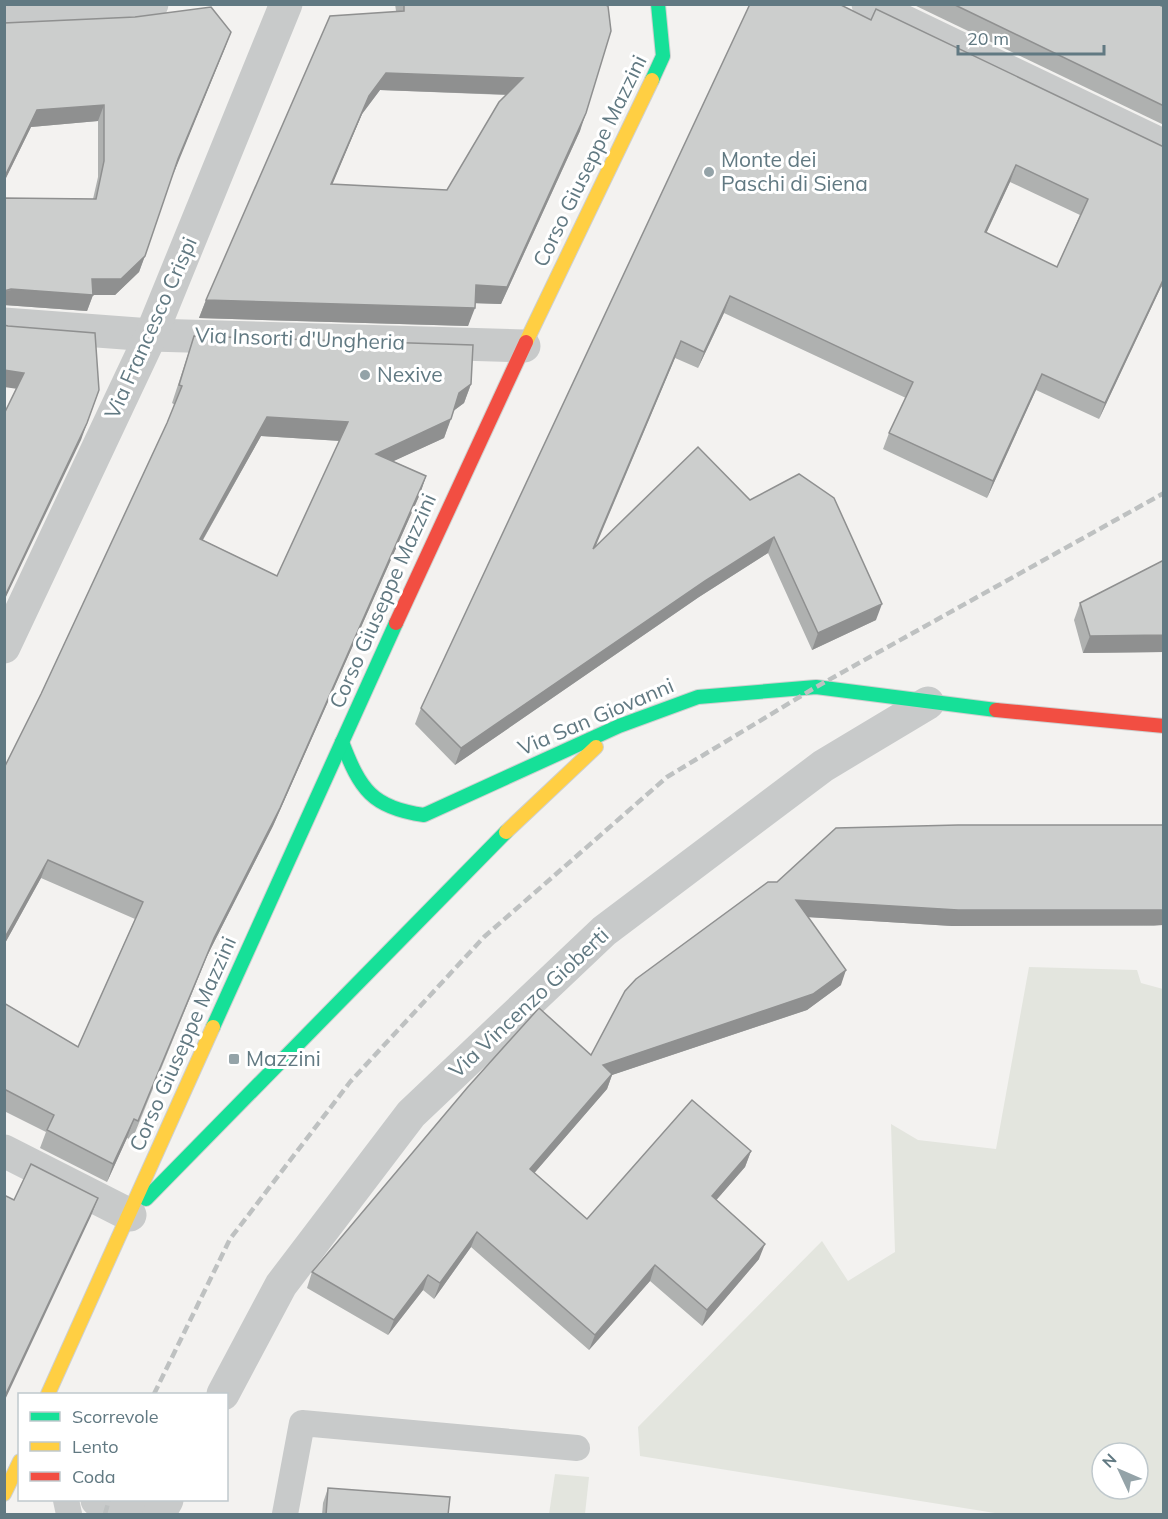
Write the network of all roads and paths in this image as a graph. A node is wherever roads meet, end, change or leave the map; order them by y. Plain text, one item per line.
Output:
1 (152, 4) edge
2 (286, 4) edge
3 (658, 4) edge
4 (868, 4) edge
5 (4, 17) edge
6 (1164, 146) edge
7 (4, 324) edge
8 (151, 335) junction
9 (524, 346) junction
10 (4, 646) edge
11 (928, 703) junction
12 (619, 726) junction
13 (1164, 726) edge
14 (342, 742) junction
15 (4, 1151) edge
16 (130, 1215) junction
17 (49, 1393) edge
18 (224, 1393) edge
19 (577, 1448) dead end
20 (100, 1501) edge
21 (166, 1501) edge
22 (142, 1515) edge
23 (159, 1515) edge
24 (285, 1515) edge

1 - 5 street
2 - 8 street, Via Francesco Crispi
3 - 9 main road, Corso Giuseppe Mazzini
4 - 6 street
7 - 8 street, Via Insorti d'Ungheria
8 - 9 street, Via Insorti d'Ungheria
8 - 10 street, Via Francesco Crispi
9 - 14 main road, Corso Giuseppe Mazzini
11 - 12 main road, Via San Giovanni
11 - 13 main road, Via San Giovanni
11 - 18 street, Via Vincenzo Gioberti
12 - 14 main road, Via San Giovanni
12 - 16 main road, Corso Giuseppe Mazzini
14 - 16 main road, Corso Giuseppe Mazzini
15 - 16 street
16 - 17 main road, Corso Giuseppe Mazzini
19 - 24 lane
20 - 22 street
21 - 23 street

